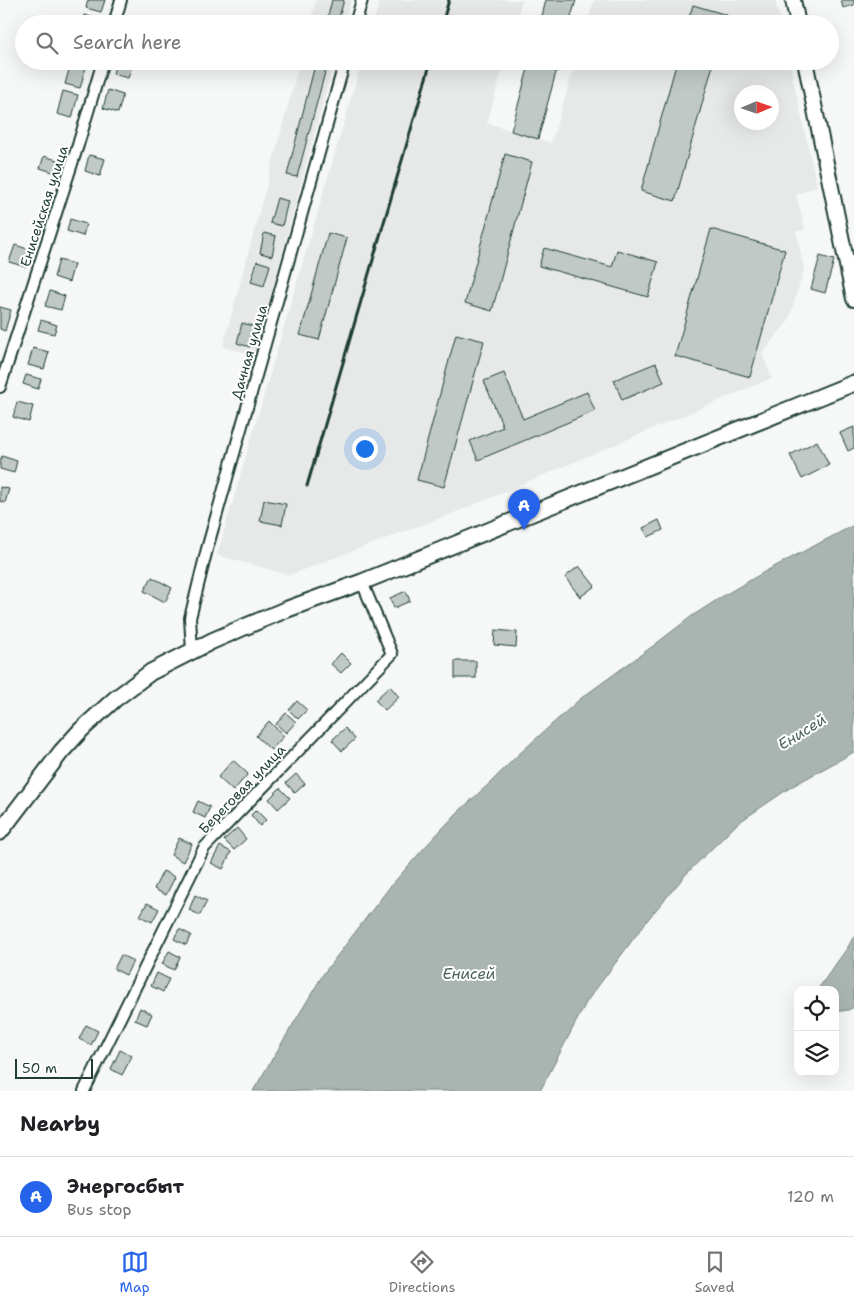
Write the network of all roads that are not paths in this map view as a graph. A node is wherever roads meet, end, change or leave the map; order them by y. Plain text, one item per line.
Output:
1 (122, 0) edge
2 (362, 0) edge
3 (793, 0) edge
4 (117, 15) edge
5 (358, 15) edge
6 (796, 15) edge
7 (100, 70) edge
8 (342, 70) edge
9 (807, 70) edge
10 (854, 299) edge
11 (854, 383) edge
12 (0, 387) edge
13 (362, 582) junction
14 (192, 651) junction
15 (0, 832) edge
16 (84, 1091) edge

1 - 4 street
2 - 5 street
3 - 6 street
7 - 12 street, Енисейская улица
8 - 14 street, Дачная улица
9 - 10 street
11 - 13 main road
13 - 14 main road
13 - 16 street, Береговая улица
14 - 15 main road

